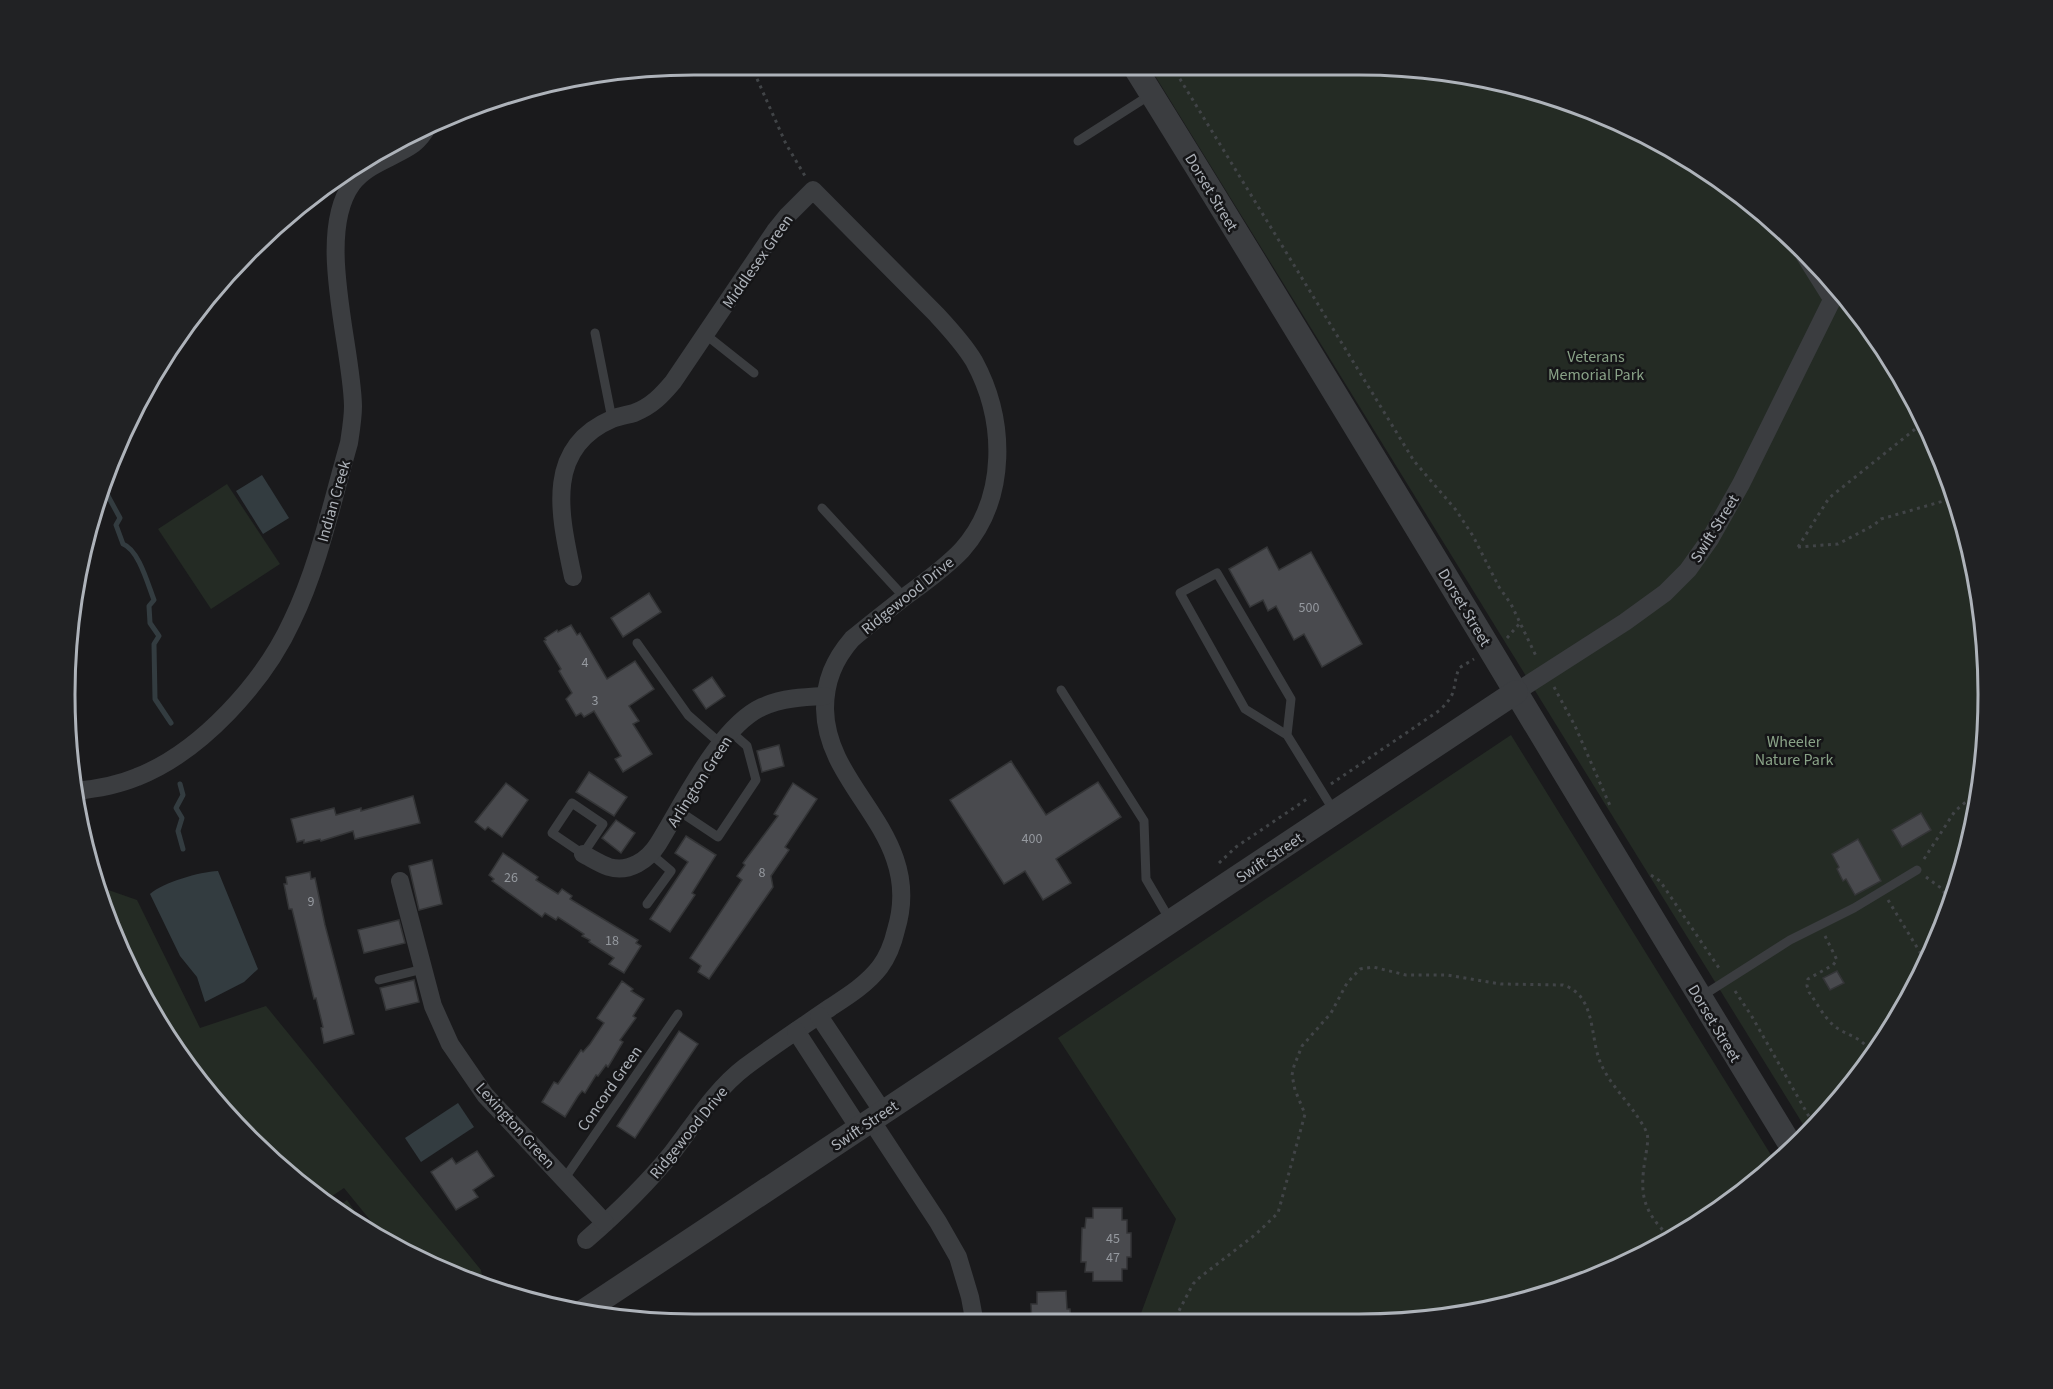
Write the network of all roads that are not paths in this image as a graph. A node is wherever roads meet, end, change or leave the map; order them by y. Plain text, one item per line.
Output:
1 (1140, 75) edge
2 (1152, 94) junction
3 (1078, 141) dead end
4 (414, 143) edge
5 (375, 164) edge
6 (375, 164) edge
7 (813, 190) joint
8 (1834, 297) edge
9 (595, 333) dead end
10 (706, 335) junction
11 (754, 373) dead end
12 (612, 419) junction
13 (822, 508) dead end
14 (573, 577) dead end
15 (904, 597) junction
16 (637, 643) dead end
17 (1061, 690) dead end
18 (1516, 692) junction
19 (825, 696) junction
20 (1287, 735) junction
21 (726, 738) junction
22 (83, 790) edge
23 (679, 811) junction
24 (1335, 813) junction
25 (583, 854) junction
26 (651, 854) junction
27 (1917, 870) road end
28 (400, 880) dead end
29 (647, 904) dead end
30 (1171, 922) junction
31 (423, 969) junction
32 (380, 980) dead end
33 (1700, 998) junction
34 (678, 1014) dead end
35 (819, 1016) junction
36 (796, 1031) junction
37 (871, 1120) junction
38 (1787, 1142) edge
39 (565, 1178) junction
40 (605, 1223) junction
41 (586, 1240) dead end
42 (593, 1305) edge
43 (973, 1314) edge

1 - 2 street, Dorset Street
2 - 3 lane
2 - 18 street, Dorset Street
4 - 5 street, Indian Creek
6 - 22 street, Indian Creek
7 - 10 street, Middlesex Green
7 - 15 street, Ridgewood Drive
8 - 18 street, Swift Street
9 - 12 lane
10 - 11 lane
10 - 12 street, Middlesex Green
12 - 14 street, Middlesex Green
13 - 15 lane
15 - 19 street, Ridgewood Drive
16 - 21 lane
17 - 30 lane
18 - 24 street, Swift Street
18 - 33 street, Dorset Street
19 - 21 street, Arlington Green
19 - 35 street, Ridgewood Drive
20 - 20 lane
20 - 24 lane
21 - 23 street, Arlington Green
21 - 23 lane
23 - 26 street, Arlington Green
24 - 30 street, Swift Street
25 - 25 lane
25 - 26 street, Arlington Green
26 - 29 lane
27 - 33 lane
28 - 31 street, Lexington Green
30 - 37 street, Swift Street
31 - 32 lane
31 - 39 street, Lexington Green
33 - 38 street, Dorset Street
34 - 39 lane, Concord Green
35 - 36 street, Ridgewood Drive
35 - 37 street
36 - 37 street
36 - 40 street, Ridgewood Drive
37 - 42 street, Swift Street
37 - 43 street
39 - 40 street, Lexington Green
40 - 41 street, Ridgewood Drive

